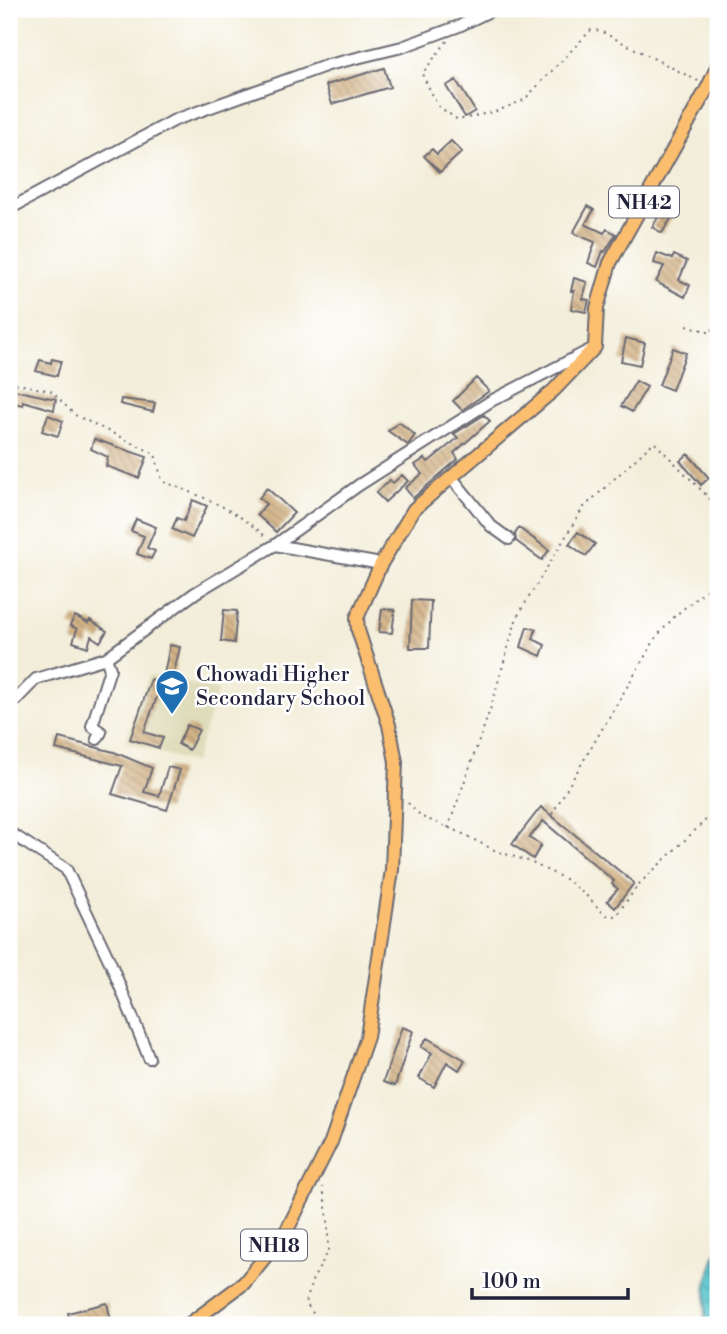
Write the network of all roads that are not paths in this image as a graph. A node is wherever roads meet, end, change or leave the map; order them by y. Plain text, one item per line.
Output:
1 (494, 9) edge
2 (718, 65) edge
3 (9, 209) edge
4 (595, 347) junction
5 (452, 478) junction
6 (509, 539) dead end
7 (275, 545) junction
8 (381, 564) junction
9 (106, 658) junction
10 (9, 707) edge
11 (97, 739) dead end
12 (9, 832) edge
13 (149, 1058) dead end
14 (188, 1325) edge

1 - 3 street
2 - 4 main road, NH42
4 - 5 main road, NH18
4 - 7 street
5 - 6 street
5 - 8 main road, NH18
7 - 8 street
7 - 9 street
8 - 14 main road, NH18
9 - 10 street
9 - 11 street
12 - 13 street

